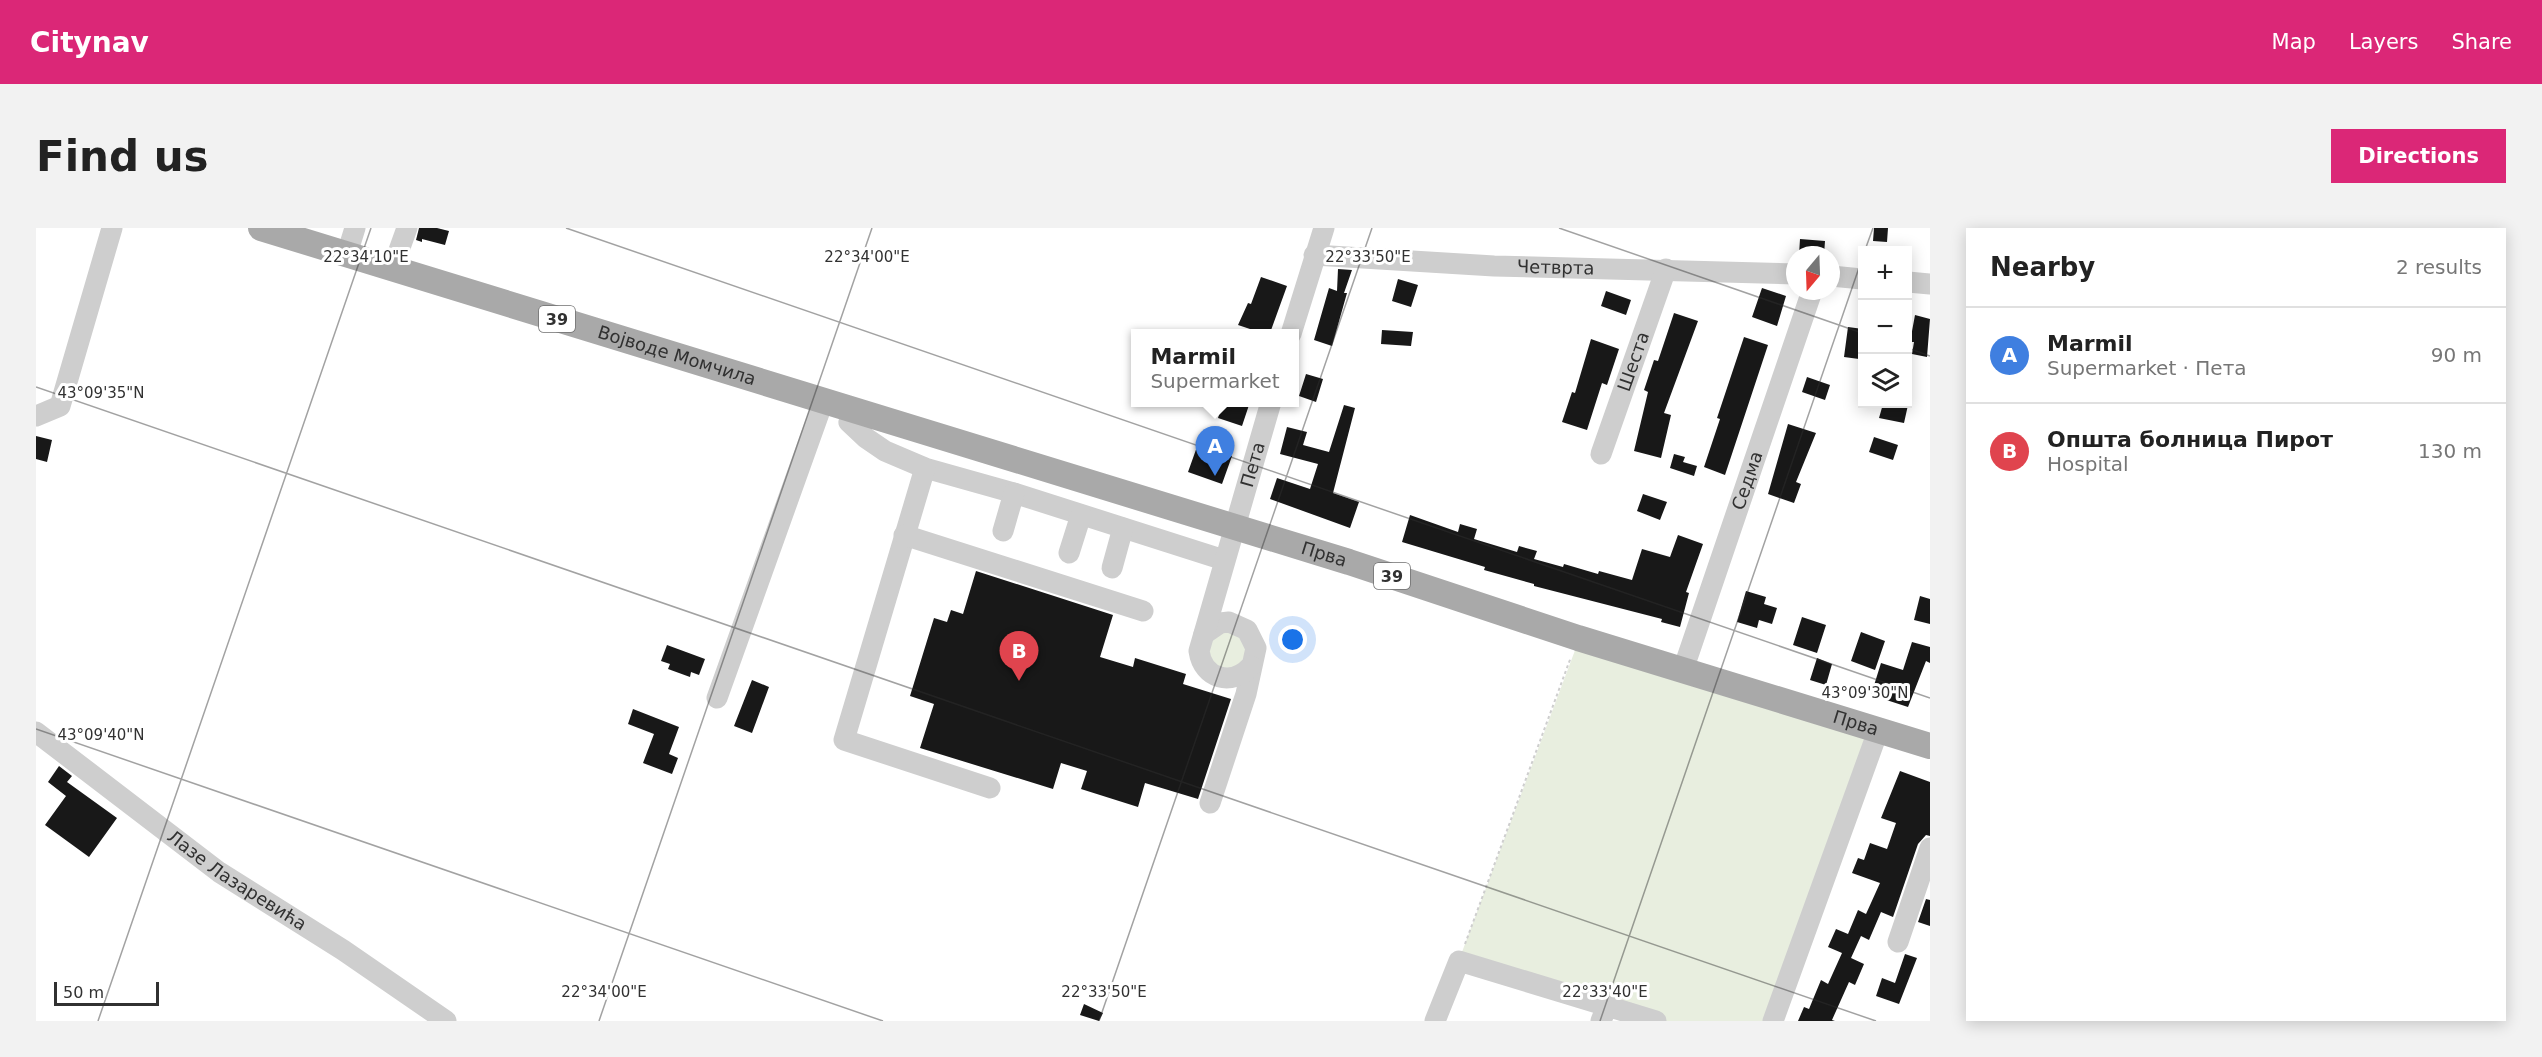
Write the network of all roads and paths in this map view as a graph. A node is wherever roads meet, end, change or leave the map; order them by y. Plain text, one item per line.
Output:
1 (112, 228) edge
2 (261, 228) edge
3 (355, 228) edge
4 (407, 228) edge
5 (1324, 228) edge
6 (314, 236) edge
7 (347, 254) junction
8 (1314, 255) junction
9 (393, 267) junction
10 (1666, 269) junction
11 (1786, 274) edge
12 (1840, 277) edge
13 (1858, 279) edge
14 (1912, 282) edge
15 (1930, 284) edge
16 (1809, 300) edge
17 (1292, 329) edge
18 (823, 402) junction
19 (1270, 407) edge
20 (853, 411) junction
21 (36, 416) edge
22 (1601, 454) dead end
23 (925, 468) junction
24 (1014, 493) junction
25 (1081, 515) junction
26 (1235, 527) junction
27 (1123, 528) junction
28 (1003, 531) dead end
29 (904, 535) junction
30 (1069, 553) dead end
31 (1224, 560) junction
32 (1112, 567) dead end
33 (1143, 611) dead end
34 (1204, 634) junction
35 (1578, 638) junction
36 (1251, 666) junction
37 (1683, 670) junction
38 (717, 698) dead end
39 (1878, 731) junction
40 (36, 732) edge
41 (1930, 746) edge
42 (990, 788) dead end
43 (1210, 803) dead end
44 (1930, 848) edge
45 (1898, 942) dead end
46 (1459, 961) junction
47 (1604, 1013) edge
48 (446, 1021) edge
49 (1436, 1021) edge
50 (1656, 1021) edge
51 (1773, 1021) edge

1 - 21 street
2 - 6 main road, Војводе Момчила / 39
3 - 7 street
4 - 9 street
5 - 8 street
6 - 7 main road, Војводе Момчила / 39
7 - 9 main road, Војводе Момчила / 39
8 - 10 street, Четврта
8 - 17 street
9 - 18 main road, Војводе Момчила / 39
10 - 11 street, Четврта
10 - 22 street, Шеста
12 - 13 street
14 - 15 street
16 - 37 street, Седма
18 - 20 main road, Војводе Момчила / 39
18 - 38 street
19 - 26 street, Пета
20 - 23 street
20 - 26 main road, Прва / 39
23 - 24 street
23 - 29 street
24 - 25 street
24 - 28 street
25 - 27 street
25 - 30 street
26 - 31 street, Пета
26 - 35 main road, Прва / 39
27 - 31 street
27 - 32 street
29 - 33 street
29 - 42 street
31 - 34 street, Пета
34 - 36 street
34 - 36 street
35 - 37 main road, Прва / 39
35 - 46 path
36 - 43 street
37 - 39 main road, Прва / 39
39 - 41 main road, Прва / 39
39 - 51 street
40 - 48 street, Лазе Лазаревића
44 - 45 street
46 - 47 street
46 - 49 street
47 - 50 street

